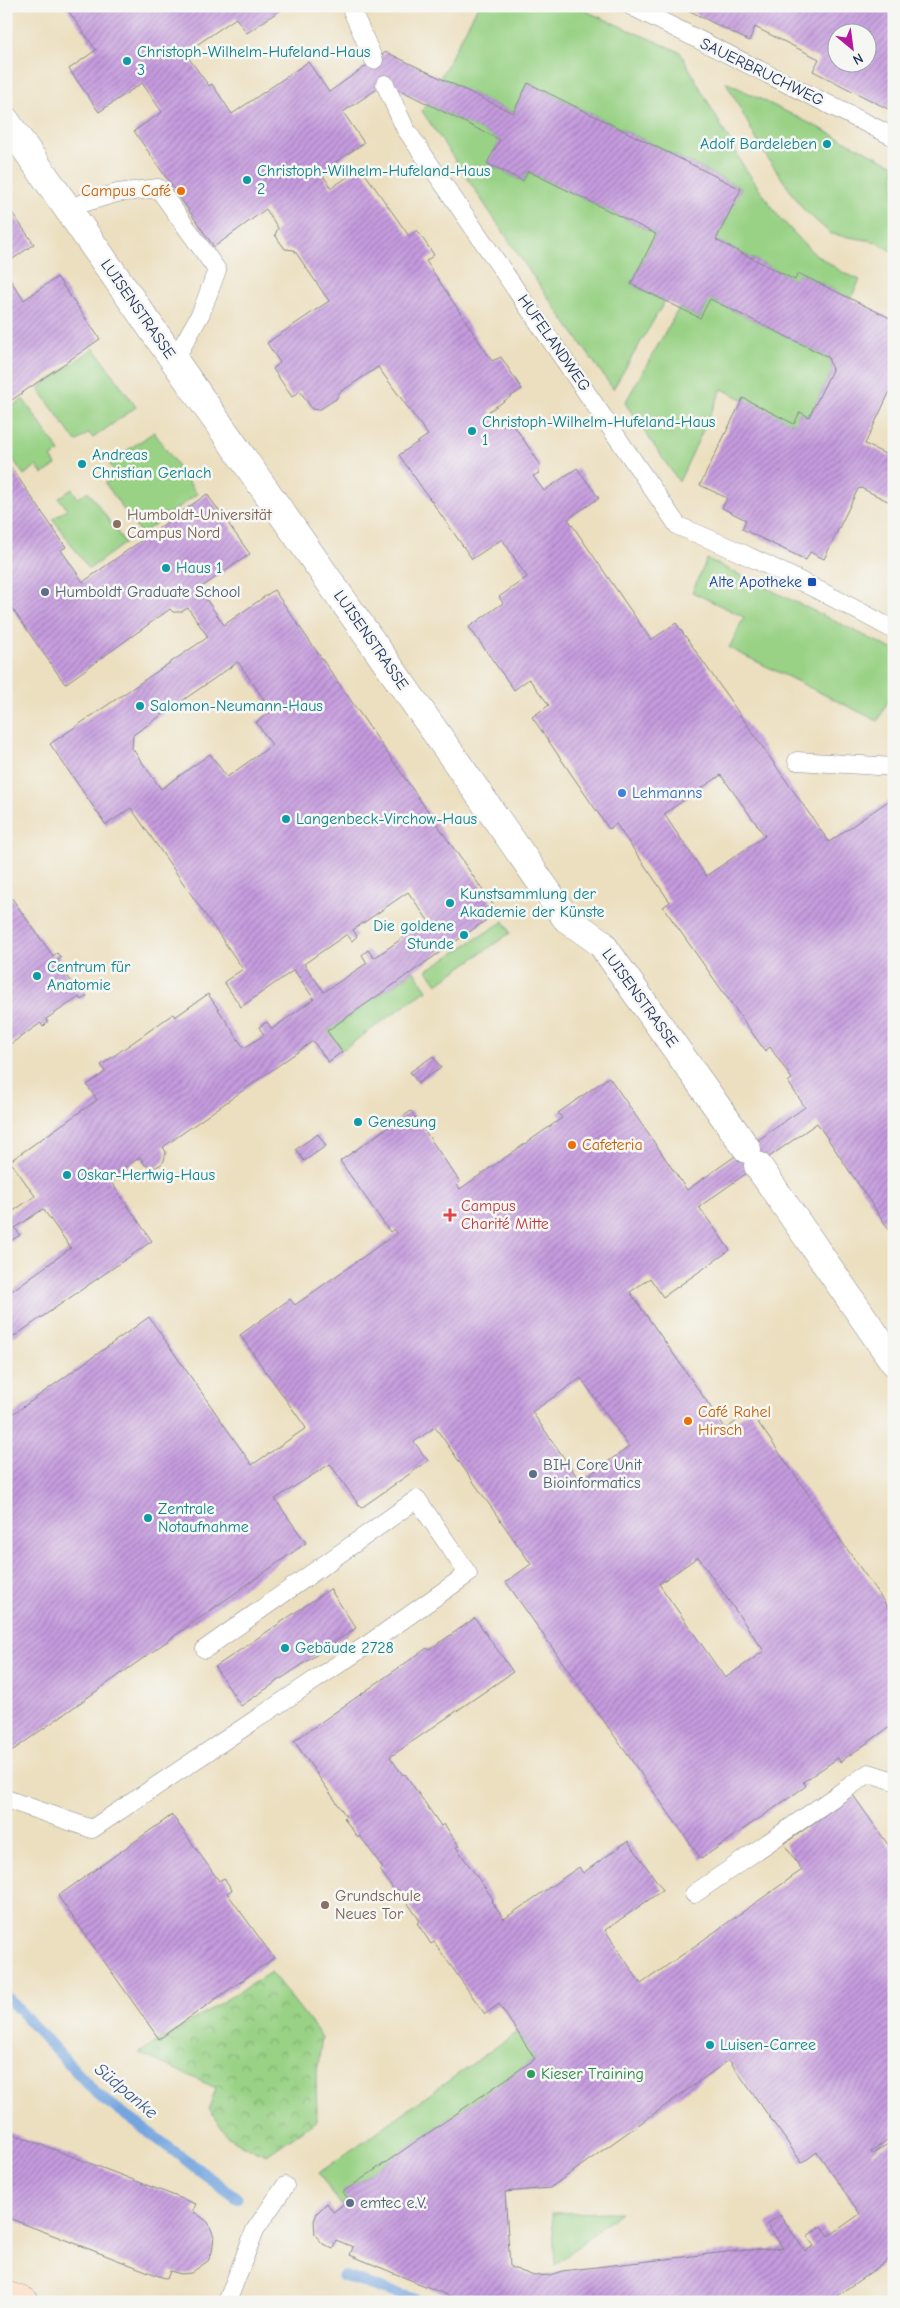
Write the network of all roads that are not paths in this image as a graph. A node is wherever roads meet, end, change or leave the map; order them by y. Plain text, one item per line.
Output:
1 (350, 6) edge
2 (631, 6) edge
3 (374, 60) dead end
4 (385, 84) dead end
5 (6, 121) edge
6 (894, 137) edge
7 (67, 208) junction
8 (174, 361) junction
9 (894, 630) edge
10 (797, 761) dead end
11 (894, 766) edge
12 (894, 1362) edge
13 (206, 1649) dead end
14 (894, 1781) edge
15 (6, 1799) edge
16 (694, 1894) dead end
17 (285, 2186) dead end
18 (6, 2296) edge
19 (25, 2302) edge
20 (227, 2302) edge

1 - 3 lane
2 - 6 lane, SAUERBRUCHWEG
4 - 9 lane, HUFELANDWEG
5 - 7 street, LUISENSTRASSE
7 - 8 street, LUISENSTRASSE
7 - 8 lane
8 - 12 street, LUISENSTRASSE
10 - 11 lane
13 - 15 lane
14 - 16 lane
17 - 20 lane
18 - 19 main road

